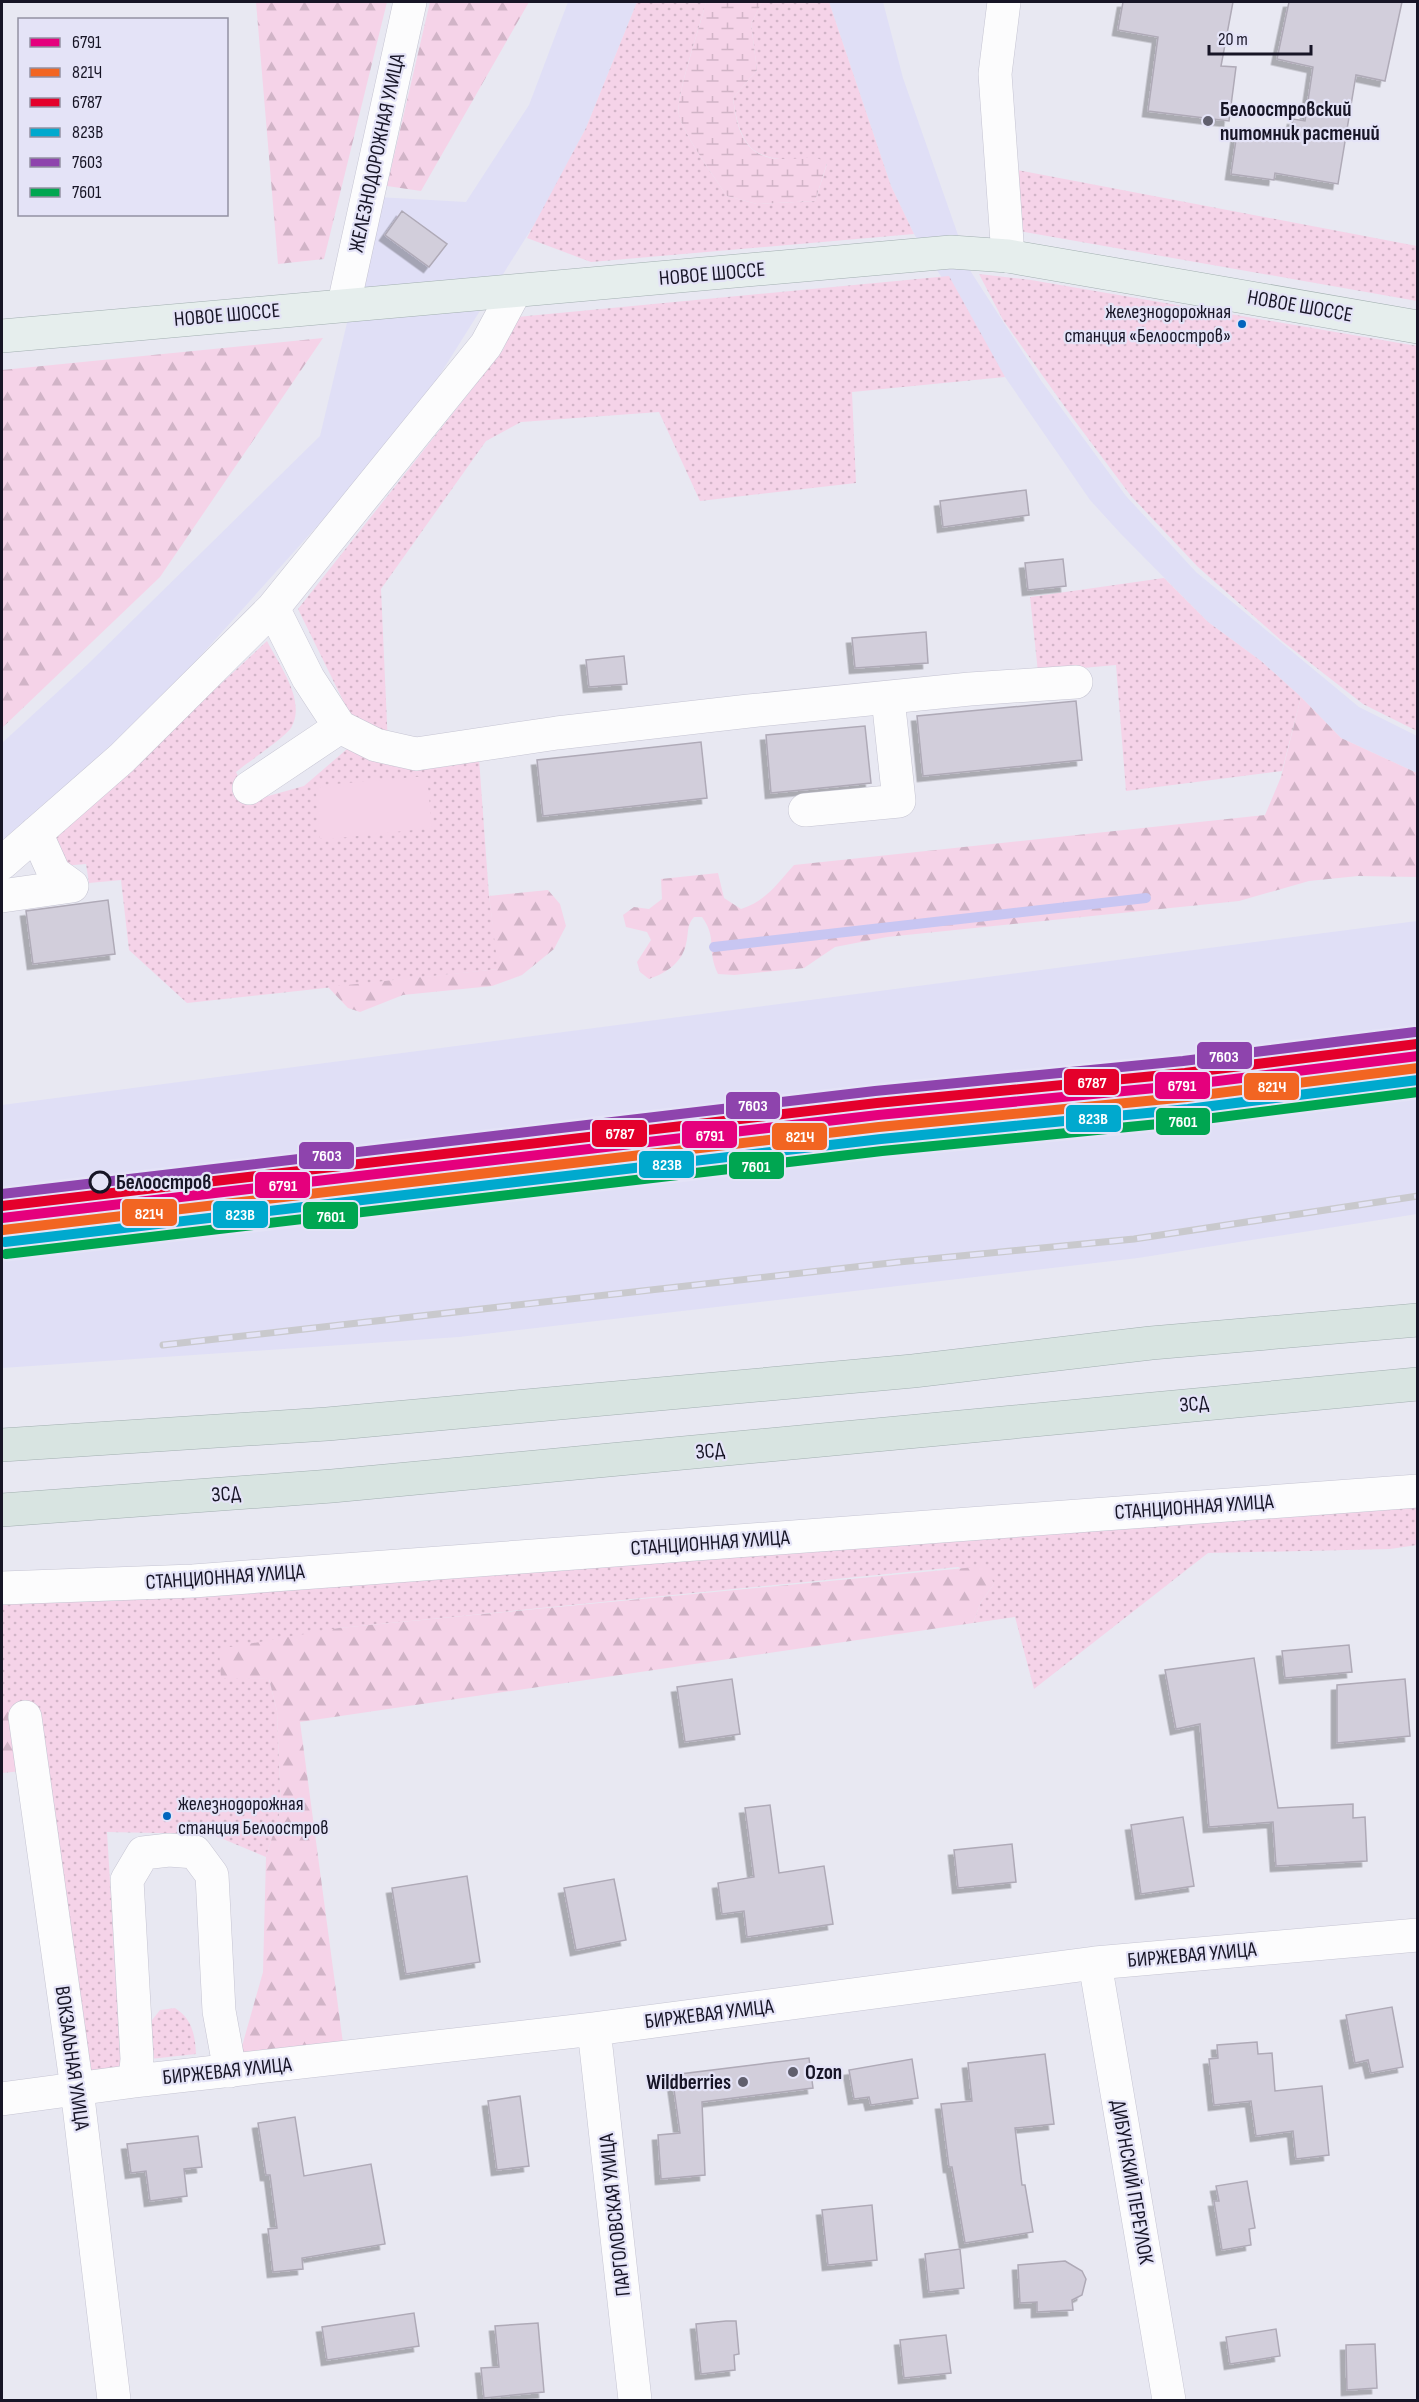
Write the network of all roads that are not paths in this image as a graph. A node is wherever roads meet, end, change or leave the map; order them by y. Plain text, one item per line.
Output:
1 (410, 2) edge
2 (1004, 2) edge
3 (1008, 256) junction
4 (514, 293) junction
5 (344, 304) junction
6 (1418, 327) edge
7 (2, 336) edge
8 (273, 608) junction
9 (1076, 682) dead end
10 (888, 698) junction
11 (340, 726) junction
12 (249, 788) dead end
13 (805, 810) dead end
14 (36, 833) junction
15 (2, 863) edge
16 (2, 896) edge
17 (1418, 1320) edge
18 (1418, 1384) edge
19 (2, 1444) edge
20 (1418, 1491) edge
21 (2, 1510) edge
22 (2, 1588) edge
23 (25, 1717) dead end
24 (1418, 1935) edge
25 (1095, 1963) junction
26 (594, 2029) junction
27 (230, 2072) junction
28 (135, 2081) junction
29 (77, 2089) junction
30 (2, 2099) edge
31 (114, 2400) edge
32 (635, 2400) edge
33 (1169, 2400) edge

1 - 5 street, ЖЕЛЕЗНОДОРОЖНАЯ УЛИЦА
2 - 3 street
3 - 4 main road, НОВОЕ ШОССЕ
3 - 6 main road, НОВОЕ ШОССЕ
4 - 5 main road, НОВОЕ ШОССЕ
4 - 8 street
5 - 7 main road, НОВОЕ ШОССЕ
8 - 11 street
8 - 14 street
9 - 10 street
10 - 11 street
10 - 13 street
11 - 12 street
14 - 15 street
14 - 16 street
17 - 19 highway
18 - 21 highway, ЗСД
20 - 22 street, СТАНЦИОННАЯ УЛИЦА
23 - 29 street, ВОКЗАЛЬНАЯ УЛИЦА
24 - 25 street, БИРЖЕВАЯ УЛИЦА
25 - 26 street, БИРЖЕВАЯ УЛИЦА
25 - 33 street, ДИБУНСКИЙ ПЕРЕУЛОК
26 - 27 street, БИРЖЕВАЯ УЛИЦА
26 - 32 street, ПАРГОЛОВСКАЯ УЛИЦА
27 - 28 street, БИРЖЕВАЯ УЛИЦА
27 - 28 street
28 - 29 street, БИРЖЕВАЯ УЛИЦА
29 - 30 street, БИРЖЕВАЯ УЛИЦА
29 - 31 street, ВОКЗАЛЬНАЯ УЛИЦА

